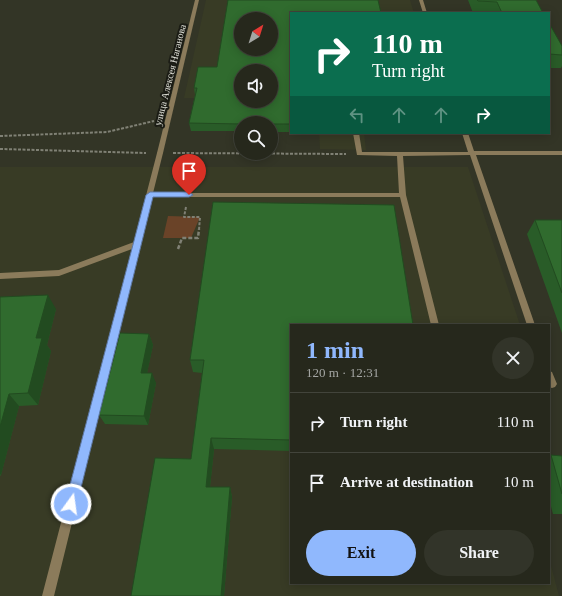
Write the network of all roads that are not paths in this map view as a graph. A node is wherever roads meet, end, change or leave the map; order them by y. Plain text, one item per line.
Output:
1 (197, 0) edge
2 (421, 0) edge
3 (425, 12) edge
4 (356, 134) edge
5 (464, 134) edge
6 (471, 153) junction
7 (562, 153) edge
8 (400, 154) junction
9 (150, 195) junction
10 (403, 195) junction
11 (138, 244) junction
12 (0, 276) edge
13 (434, 324) edge
14 (531, 324) edge
15 (48, 596) edge

1 - 9 street, улица Алексея Наганова
2 - 3 street
4 - 8 street
5 - 6 street
6 - 7 street
6 - 8 street
6 - 14 street
8 - 10 street
9 - 10 street
9 - 11 street, улица Алексея Наганова
10 - 13 street
11 - 12 street
11 - 15 street, улица Алексея Наганова

